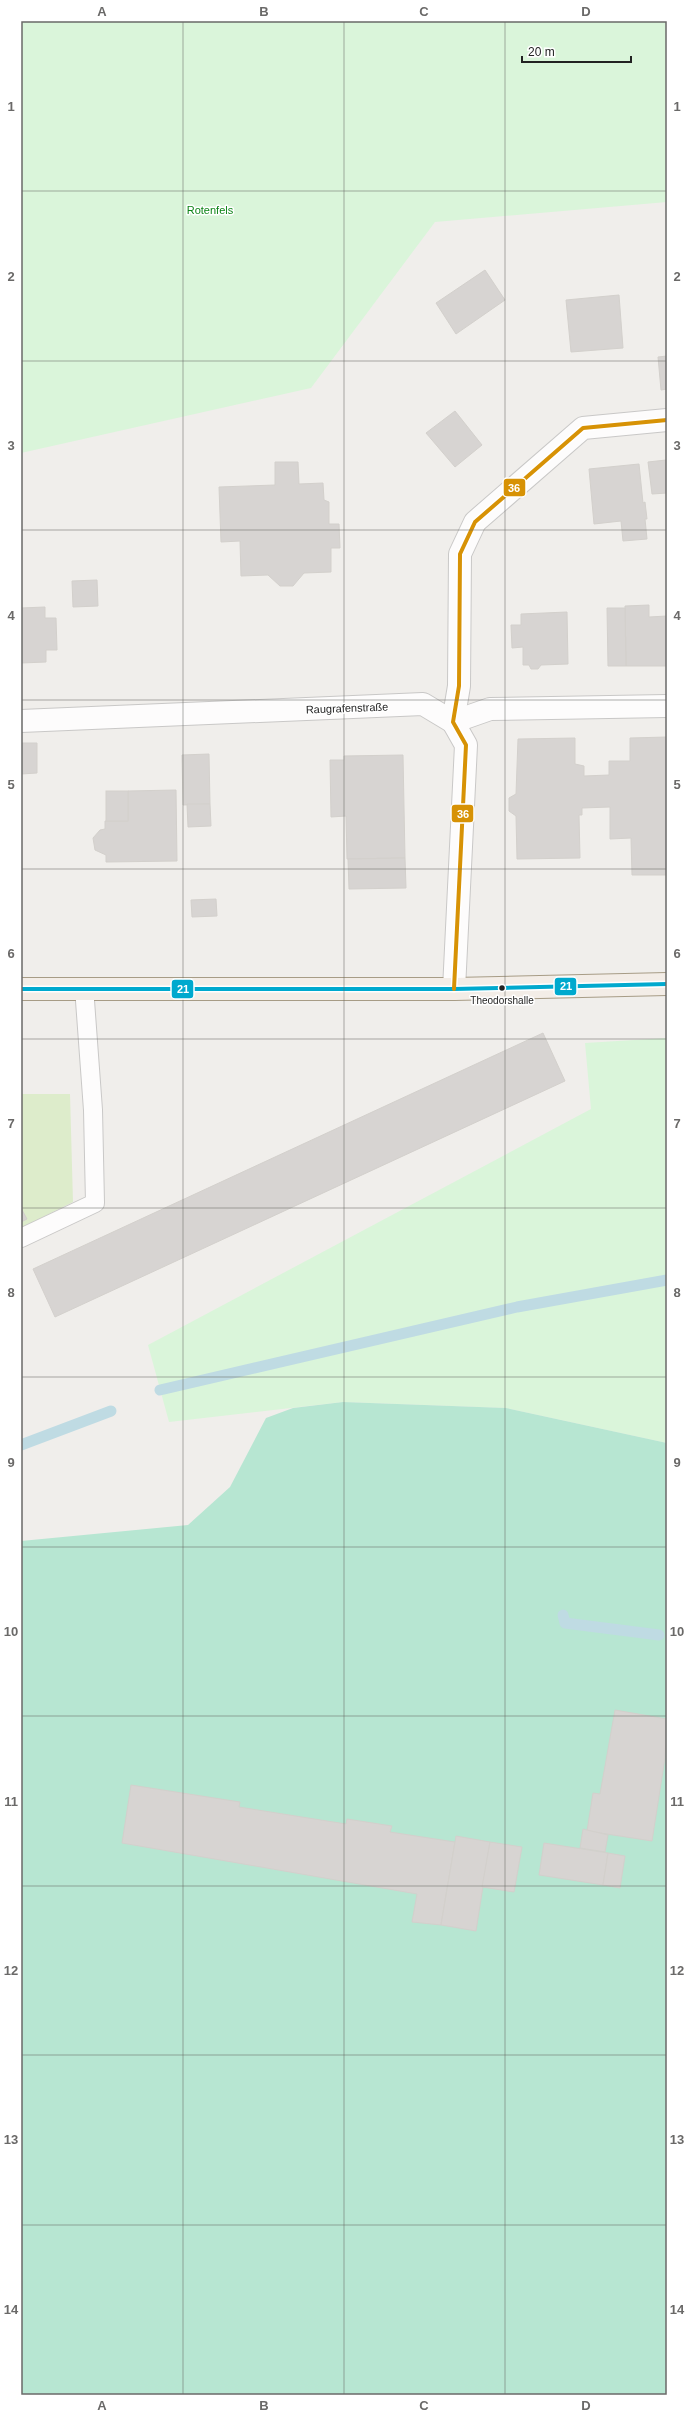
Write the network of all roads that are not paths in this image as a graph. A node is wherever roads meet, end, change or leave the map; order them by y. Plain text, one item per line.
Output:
1 (667, 420) edge
2 (667, 706) edge
3 (21, 721) edge
4 (453, 722) junction
5 (667, 984) edge
6 (84, 988) junction
7 (454, 988) junction
8 (21, 989) edge
9 (21, 1238) edge

1 - 4 street
2 - 4 street
3 - 4 street, Raugrafenstraße
4 - 7 street
5 - 7 main road
6 - 7 main road
6 - 8 main road
6 - 9 lane

